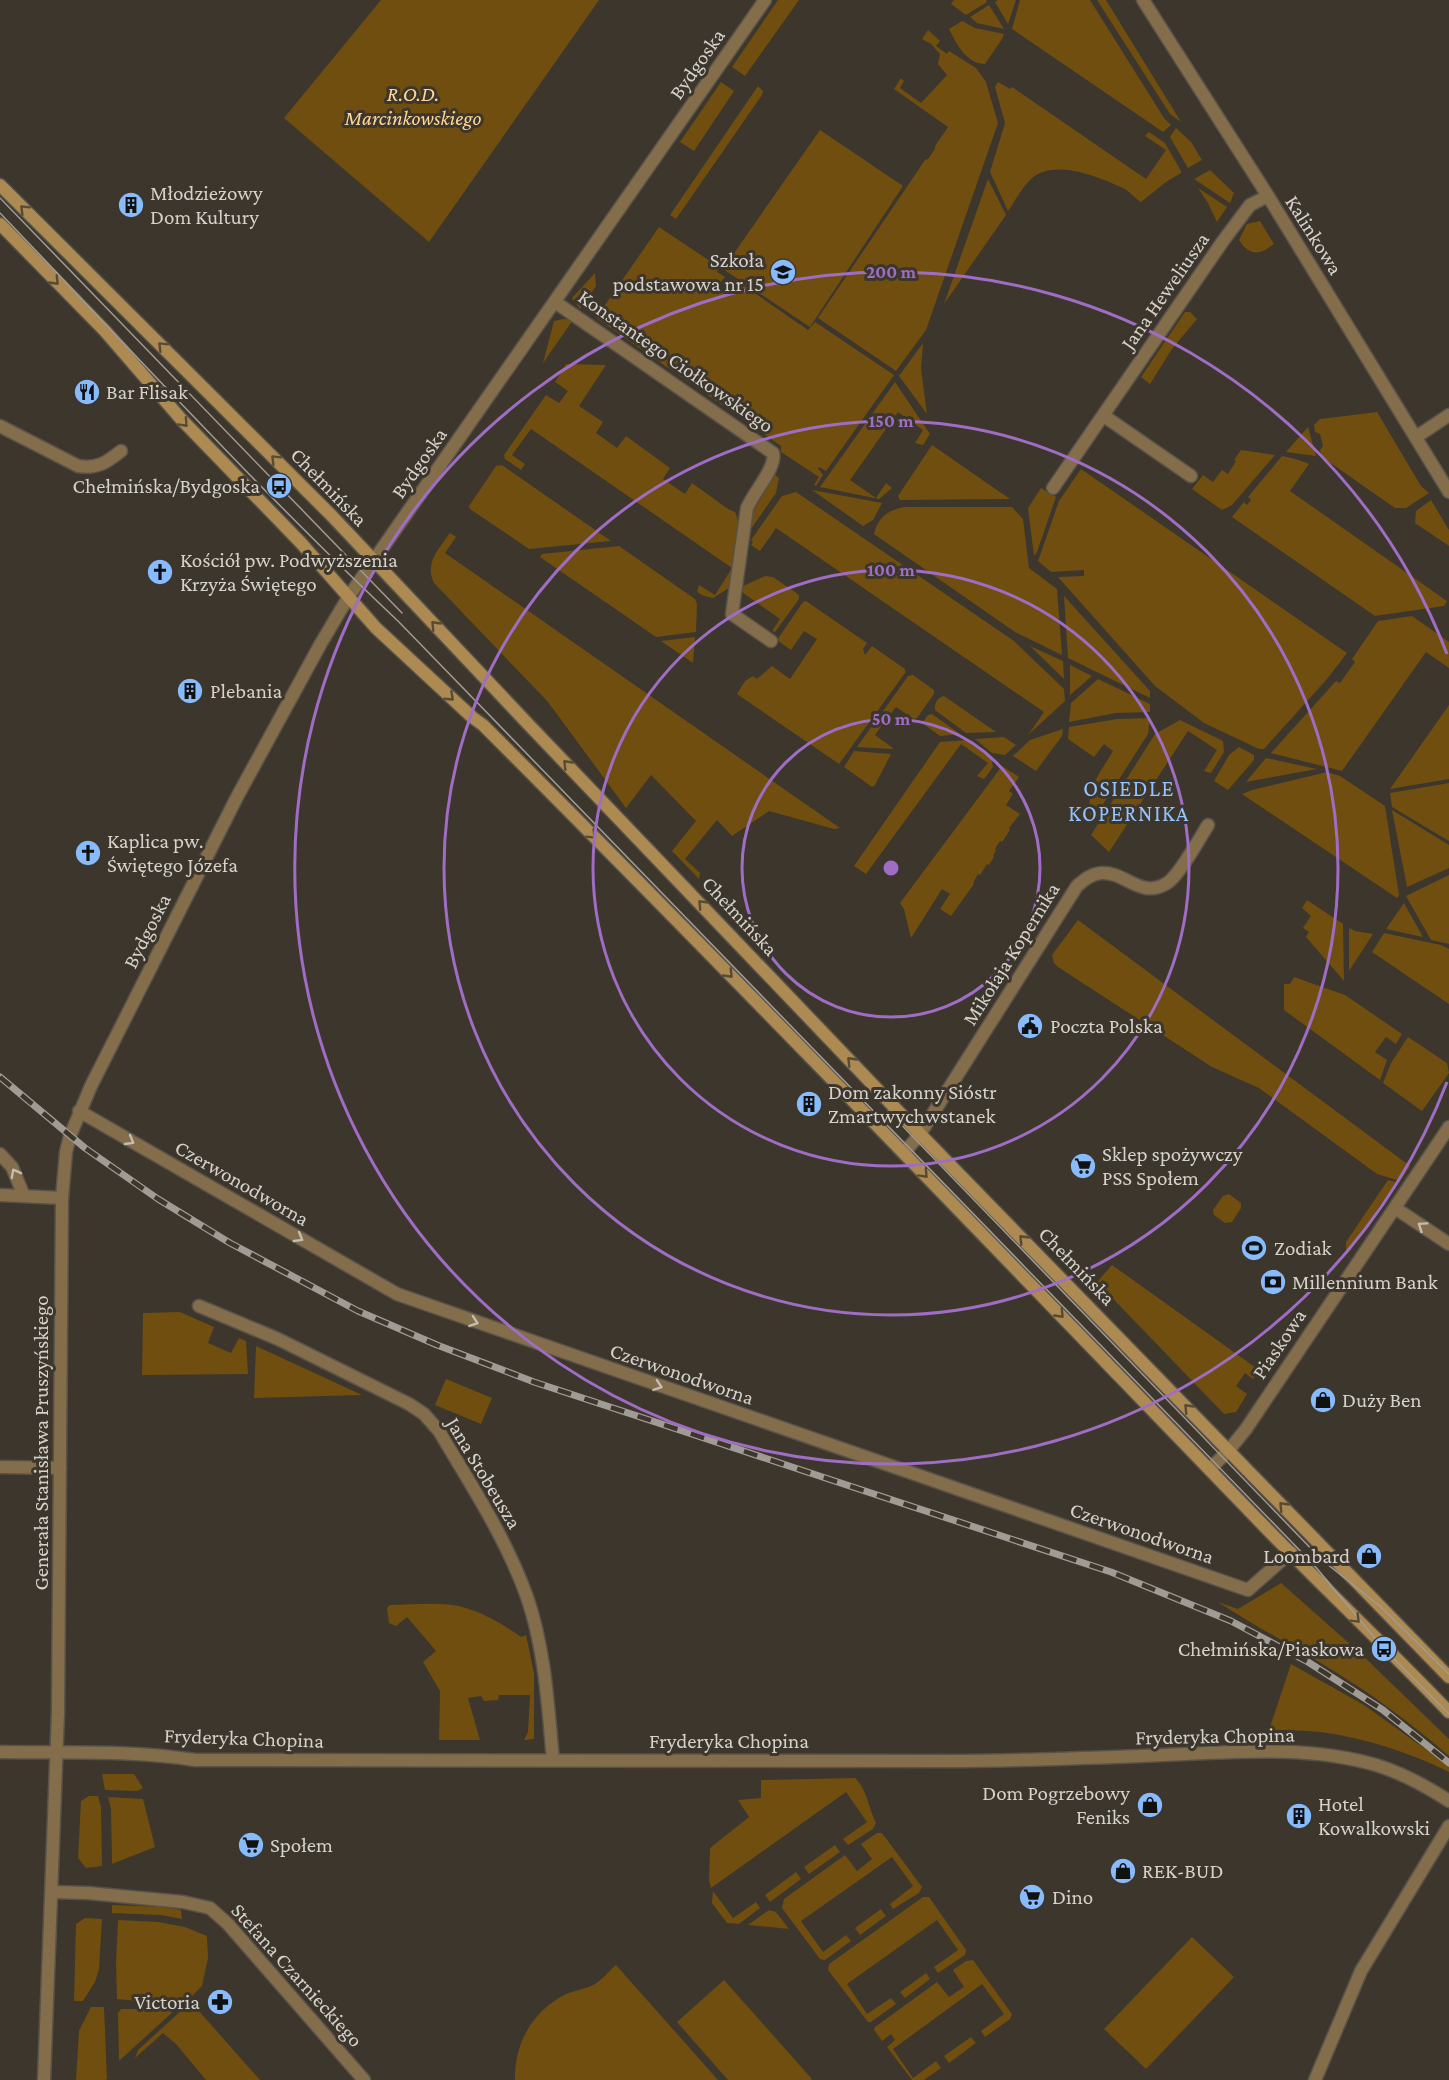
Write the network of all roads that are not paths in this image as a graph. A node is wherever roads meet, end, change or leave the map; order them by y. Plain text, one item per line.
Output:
1 (765, 0) edge
2 (1143, 0) edge
3 (0, 185) edge
4 (1268, 196) junction
5 (0, 224) edge
6 (555, 302) junction
7 (1449, 415) edge
8 (1104, 416) junction
9 (0, 426) edge
10 (1416, 437) junction
11 (121, 452) dead end
12 (1191, 476) dead end
13 (1053, 488) dead end
14 (1449, 492) edge
15 (374, 562) junction
16 (349, 596) junction
17 (771, 641) dead end
18 (1208, 825) dead end
19 (80, 1111) junction
20 (1449, 1127) edge
21 (920, 1134) junction
22 (70, 1136) joint
23 (904, 1153) junction
24 (0, 1154) edge
25 (0, 1195) edge
26 (24, 1196) junction
27 (62, 1198) junction
28 (1395, 1208) junction
29 (1449, 1244) edge
30 (199, 1306) dead end
31 (1229, 1450) junction
32 (0, 1467) edge
33 (60, 1468) junction
34 (1210, 1469) junction
35 (1291, 1552) junction
36 (1449, 1677) edge
37 (1449, 1712) edge
38 (57, 1751) junction
39 (0, 1752) edge
40 (552, 1760) junction
41 (1449, 1801) edge
42 (1449, 1826) edge
43 (52, 1892) junction
44 (44, 2080) edge
45 (364, 2080) edge
46 (1316, 2080) edge

1 - 6 street, Bydgoska
2 - 4 street, Kalinkowa
15 -> 3 main road, Chełmińska
4 - 8 street, Jana Heweliusza
4 - 10 street, Kalinkowa
5 -> 16 main road
6 - 15 street, Bydgoska
6 - 17 street, Konstantego Ciołkowskiego
7 - 10 street
8 - 12 street
8 - 13 street, Jana Heweliusza
9 - 11 street
10 - 14 street, Kalinkowa
15 - 16 street, Bydgoska
21 -> 15 main road, Chełmińska
16 - 19 street, Bydgoska
16 -> 23 main road
18 - 21 street, Mikołaja Kopernika
19 - 22 street, Bydgoska
19 -> 35 street, Czerwonodworna
20 - 28 street, Piaskowa
21 - 23 street, Mikołaja Kopernika
31 -> 21 main road, Chełmińska
22 - 27 street, Generała Stanisława Pruszyńskiego
23 -> 34 main road
26 -> 24 street
25 - 26 street
26 - 27 street
27 - 33 street, Generała Stanisława Pruszyńskiego
29 -> 28 street
28 - 31 street, Piaskowa
30 - 40 street, Jana Stobeusza
31 - 34 street, Piaskowa
36 -> 31 main road, Chełmińska
32 - 33 street
33 - 38 street, Generała Stanisława Pruszyńskiego
34 - 35 main road
35 -> 37 main road
38 - 39 street, Fryderyka Chopina
38 - 40 street, Fryderyka Chopina
38 - 43 street, Generała Stanisława Pruszyńskiego
40 - 41 street, Fryderyka Chopina
42 - 46 street
43 - 44 street, Generała Stanisława Pruszyńskiego
43 - 45 street, Stefana Czarnieckiego

